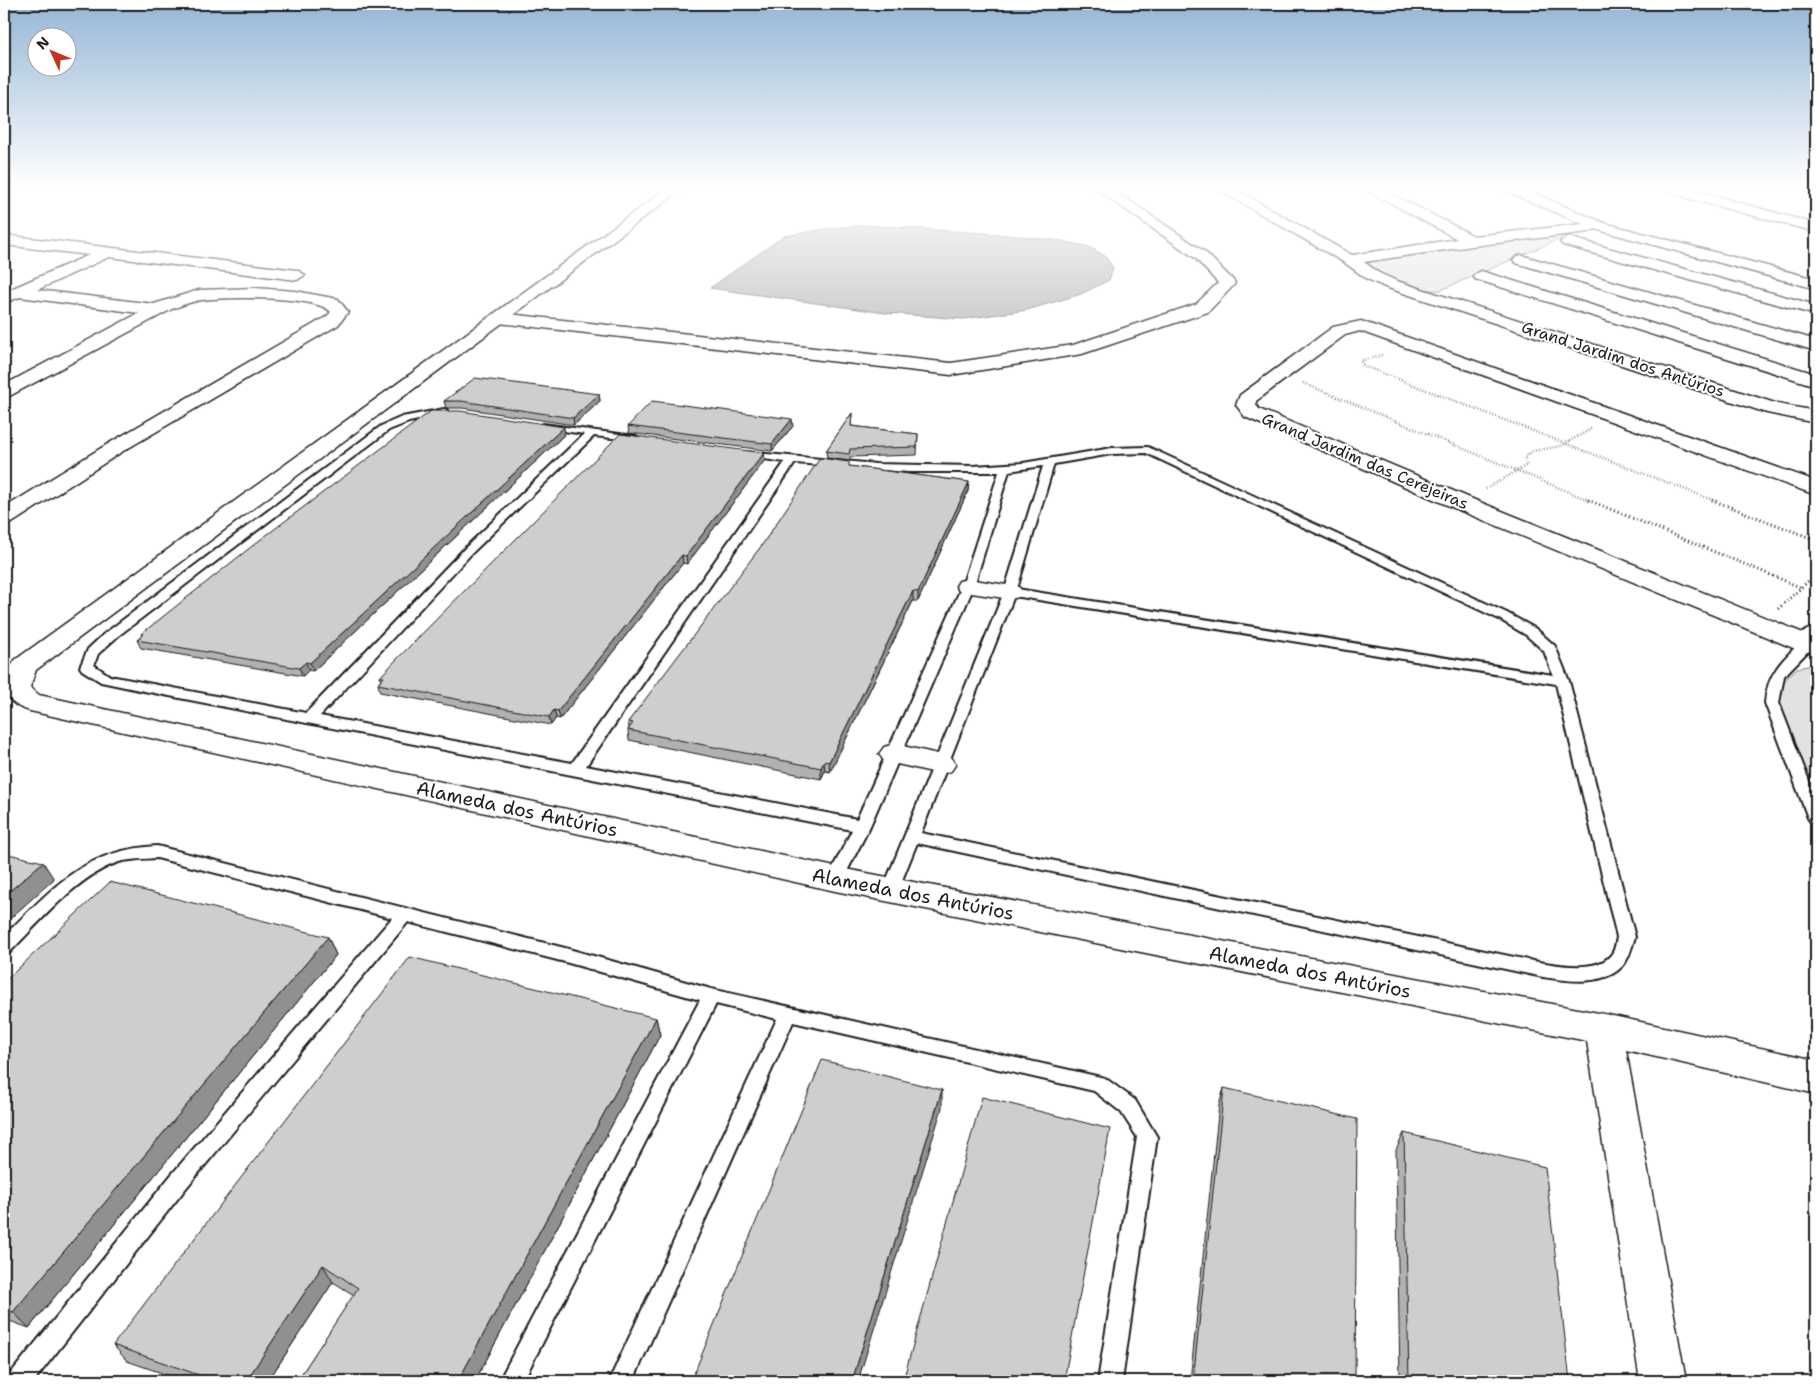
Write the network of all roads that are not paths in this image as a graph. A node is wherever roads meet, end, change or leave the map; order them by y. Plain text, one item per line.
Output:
1 (105, 252) edge
2 (108, 252) junction
3 (589, 252) edge
4 (1195, 252) edge
5 (1335, 252) edge
6 (1404, 252) edge
7 (1544, 252) edge
8 (1603, 252) edge
9 (1694, 252) edge
10 (1350, 260) junction
11 (1521, 260) junction
12 (297, 275) dead end
13 (1482, 276) junction
14 (1465, 283) dead end
15 (1816, 284) edge
16 (1448, 289) dead end
17 (8, 293) edge
18 (1432, 296) junction
19 (158, 310) junction
20 (1816, 310) edge
21 (499, 318) junction
22 (1816, 346) edge
23 (1816, 380) edge
24 (4, 393) edge
25 (453, 412) edge
26 (1816, 417) edge
27 (536, 424) edge
28 (591, 433) junction
29 (648, 440) edge
30 (735, 452) edge
31 (792, 459) junction
32 (1049, 463) junction
33 (1005, 468) junction
34 (1816, 488) edge
35 (4, 518) edge
36 (968, 586) junction
37 (1010, 592) junction
38 (1813, 642) edge
39 (1562, 681) junction
40 (309, 719) junction
41 (894, 754) junction
42 (941, 764) junction
43 (576, 769) junction
44 (1816, 818) edge
45 (862, 826) junction
46 (911, 836) junction
47 (835, 879) junction
48 (890, 890) junction
49 (404, 915) junction
50 (4, 947) edge
51 (711, 996) junction
52 (788, 1014) junction
53 (1604, 1029) junction
54 (1816, 1077) edge
55 (19, 1381) edge
56 (511, 1381) edge
57 (621, 1381) edge
58 (1110, 1381) edge
59 (1662, 1381) edge

1 - 2 street
2 - 12 street
2 - 17 street
3 - 21 street
4 - 21 street
5 - 10 street, Grand Jardim dos Antúrios
6 - 10 street
7 - 11 street
8 - 20 street
9 - 15 street
10 - 18 street, Grand Jardim dos Antúrios
11 - 13 street
11 - 22 street
13 - 14 street
13 - 23 street, Grand Jardim dos Antúrios
16 - 18 street
17 - 19 street
18 - 26 street, Grand Jardim dos Antúrios
19 - 24 street
19 - 35 street
21 - 47 street, Alameda dos Antúrios
25 - 40 lane
27 - 28 lane
28 - 29 lane
28 - 40 lane
30 - 31 lane
31 - 33 lane
31 - 43 lane
32 - 33 lane
32 - 37 lane
32 - 39 lane
33 - 36 lane
34 - 38 street, Grand Jardim das Cerejeiras
36 - 37 street
36 - 41 lane
37 - 39 lane
37 - 42 lane
38 - 44 lane
39 - 46 lane
40 - 43 lane
41 - 42 street
41 - 45 lane
42 - 46 lane
43 - 45 lane
45 - 47 lane
46 - 48 lane
47 - 48 street, Alameda dos Antúrios
48 - 53 street, Alameda dos Antúrios
49 - 50 lane
49 - 51 lane
49 - 55 lane
51 - 52 lane
51 - 56 lane
52 - 57 lane
52 - 58 lane
53 - 54 street, Alameda dos Antúrios
53 - 59 street

